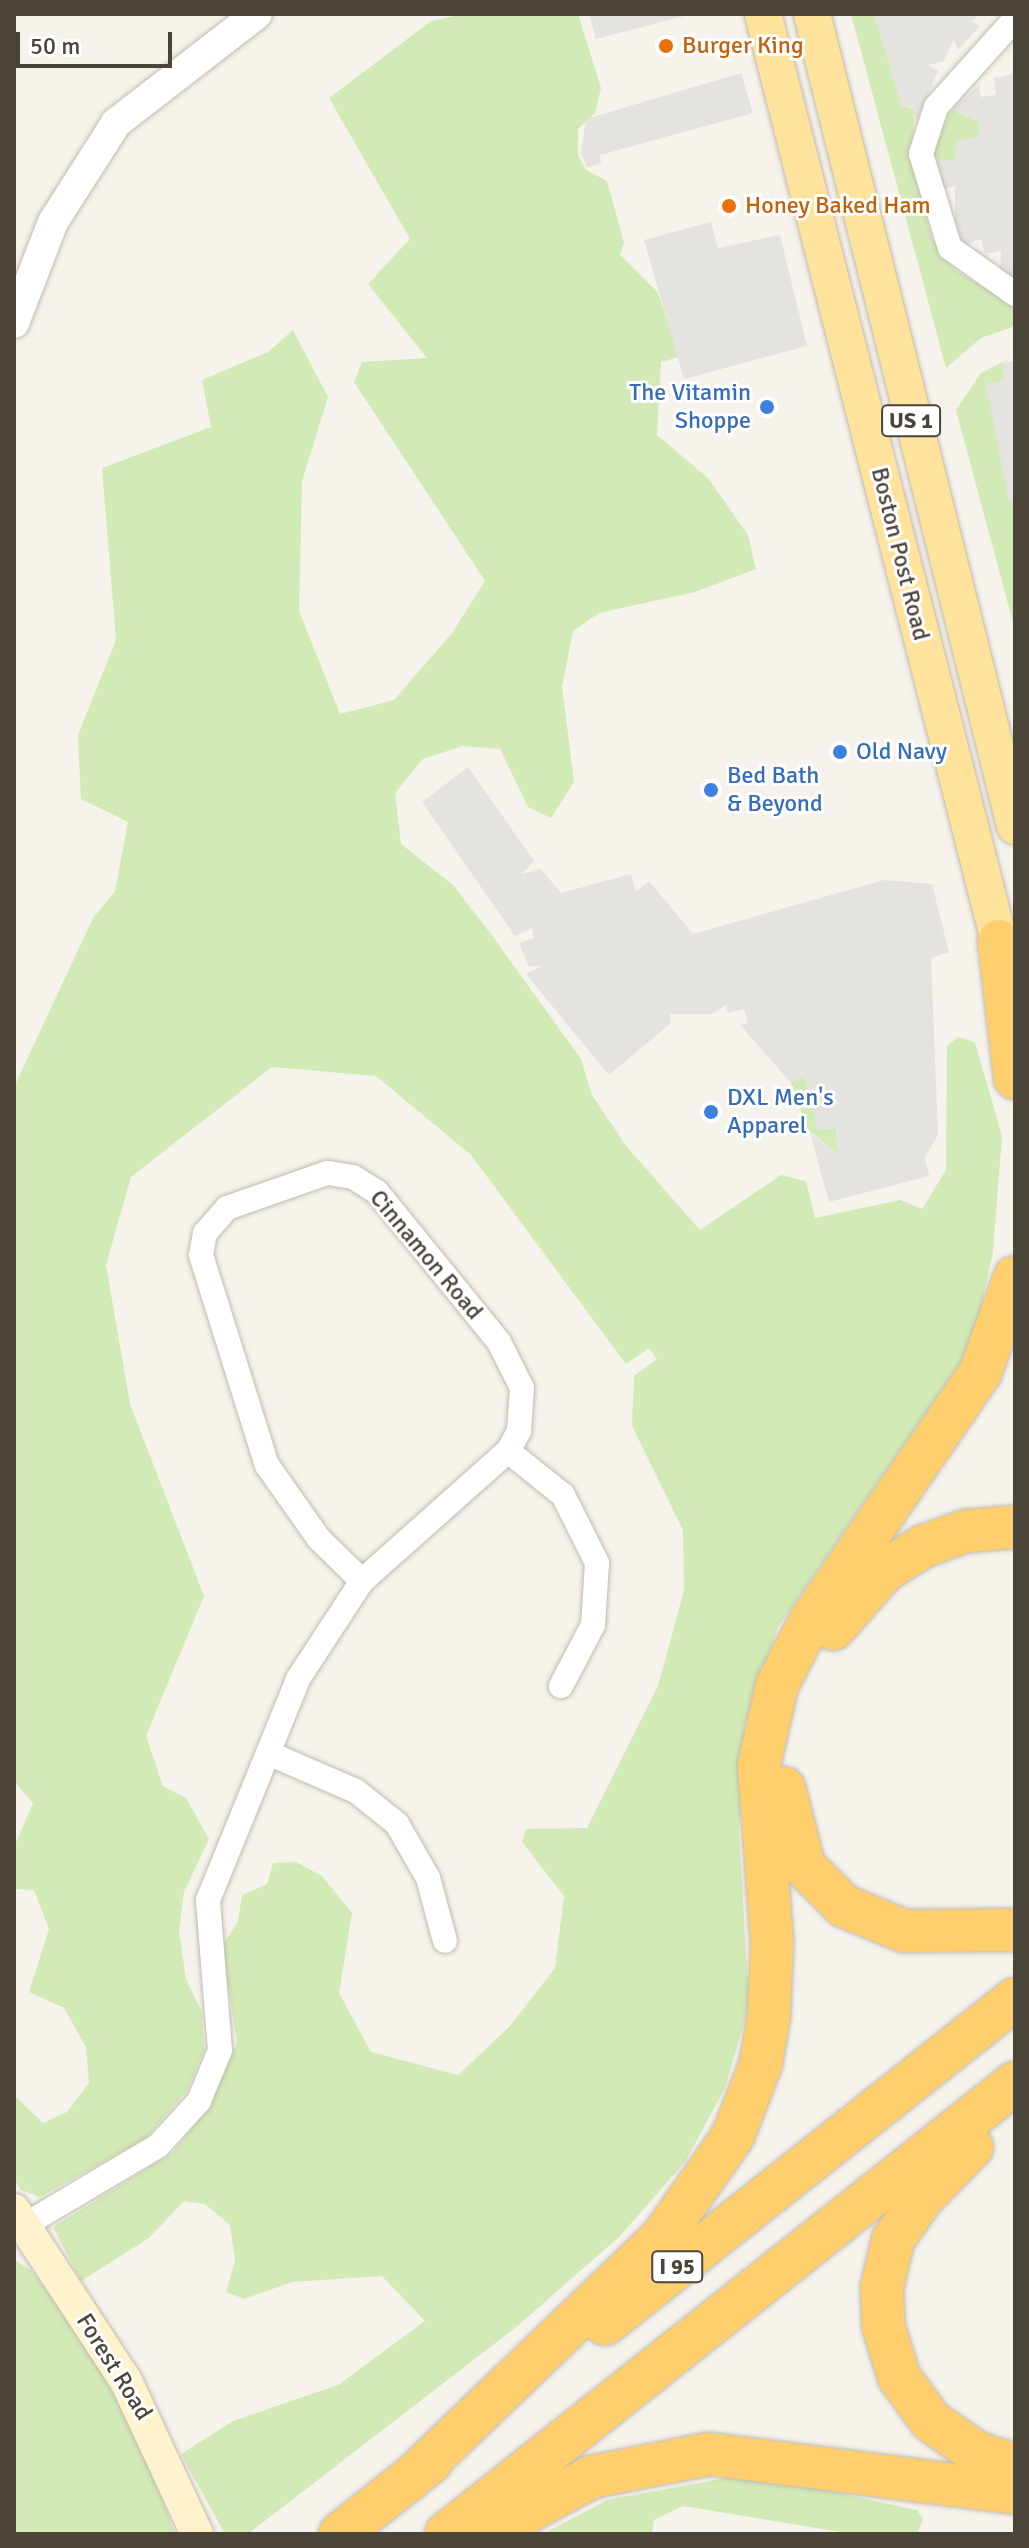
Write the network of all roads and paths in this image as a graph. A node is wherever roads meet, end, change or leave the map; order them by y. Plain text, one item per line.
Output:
1 (257, 14) edge
2 (763, 14) edge
3 (812, 14) edge
4 (1015, 19) edge
5 (1015, 294) edge
6 (15, 315) edge
7 (1015, 826) edge
8 (999, 941) junction
9 (1015, 1001) edge
10 (1015, 1078) edge
11 (1015, 1277) edge
12 (508, 1451) junction
13 (1015, 1527) edge
14 (362, 1581) junction
15 (561, 1686) dead end
16 (268, 1753) junction
17 (1015, 1930) edge
18 (445, 1941) dead end
19 (1015, 1999) edge
20 (1015, 2083) edge
21 (1015, 2106) edge
22 (19, 2218) edge
23 (1015, 2465) edge
24 (409, 2480) junction
25 (1015, 2493) edge
26 (197, 2534) edge
27 (340, 2534) edge
28 (446, 2534) edge
29 (486, 2534) edge

1 - 6 street
2 - 8 main road, Boston Post Road / US 1
3 - 7 main road, Boston Post Road / US 1
4 - 5 street
8 - 9 main road, Boston Post Road / US 1
8 - 10 highway
11 - 24 highway
12 - 14 street
12 - 14 street, Cinnamon Road
12 - 15 street
13 - 17 highway
14 - 16 street
16 - 18 street
16 - 22 street
19 - 24 highway, I 95
20 - 28 highway, I 95
21 - 23 highway
22 - 26 main road, Forest Road
24 - 27 highway, I 95
25 - 29 highway

